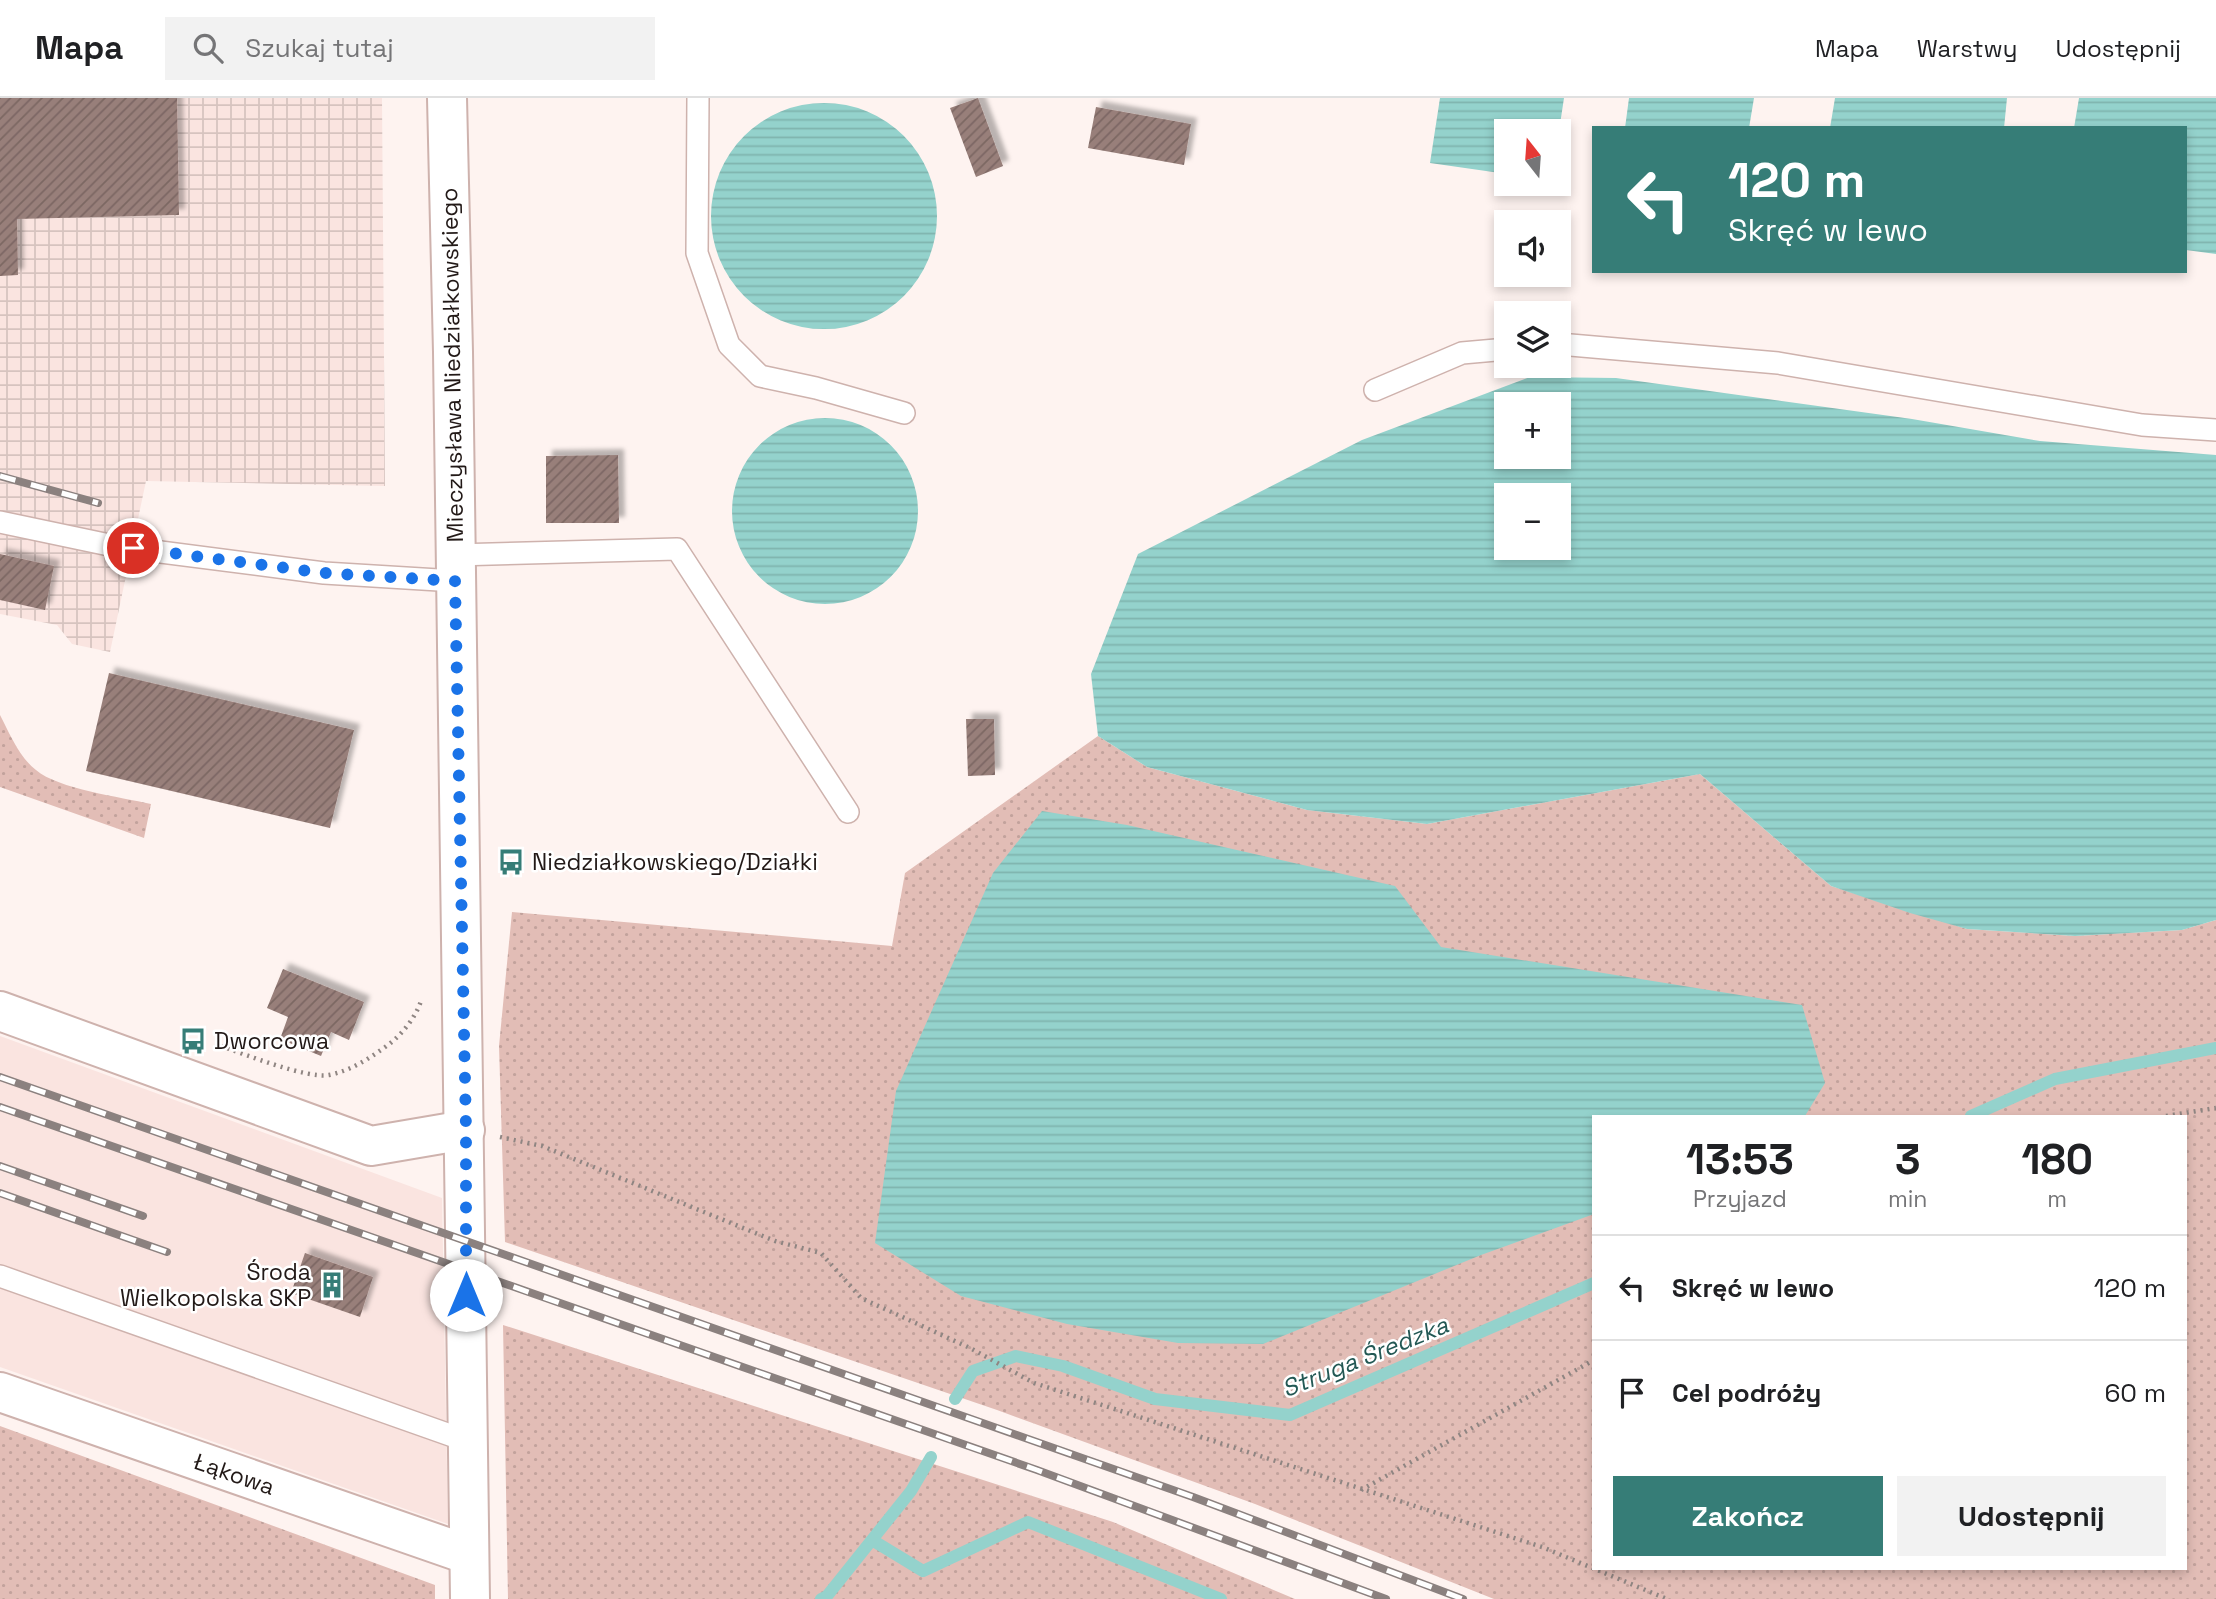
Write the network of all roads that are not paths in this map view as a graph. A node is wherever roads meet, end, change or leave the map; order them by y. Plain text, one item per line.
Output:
1 (447, 98) edge
2 (698, 98) edge
3 (1571, 345) edge
4 (1494, 350) edge
5 (1375, 390) dead end
6 (904, 413) dead end
7 (2216, 429) edge
8 (0, 522) edge
9 (455, 568) junction
10 (848, 812) dead end
11 (0, 1011) edge
12 (466, 1130) junction
13 (0, 1276) edge
14 (0, 1392) edge
15 (467, 1441) junction
16 (469, 1555) junction
17 (470, 1599) edge

1 - 9 street, Mieczysława Niedziałkowskiego
2 - 6 lane
3 - 7 lane
4 - 5 lane
8 - 9 lane
9 - 10 lane
9 - 12 street, Mieczysława Niedziałkowskiego
11 - 12 street
12 - 15 street, Mieczysława Niedziałkowskiego
13 - 15 lane
14 - 16 street, Łąkowa
15 - 16 street, Mieczysława Niedziałkowskiego
16 - 17 street, Mieczysława Niedziałkowskiego

